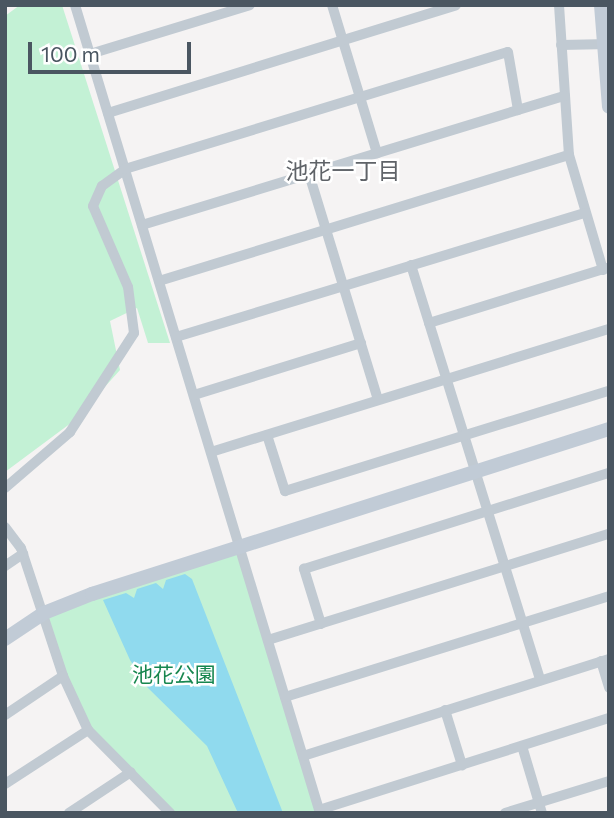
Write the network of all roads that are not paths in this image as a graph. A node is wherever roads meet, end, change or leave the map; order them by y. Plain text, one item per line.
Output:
1 (75, 5) edge
2 (250, 5) edge
3 (332, 5) edge
4 (456, 5) edge
5 (559, 5) edge
6 (601, 5) edge
7 (342, 39) junction
8 (607, 44) edge
9 (561, 45) junction
10 (90, 54) junction
11 (359, 94) junction
12 (565, 96) junction
13 (609, 107) edge
14 (518, 110) junction
15 (108, 113) junction
16 (377, 153) junction
17 (569, 155) junction
18 (125, 169) junction
19 (309, 174) junction
20 (584, 213) junction
21 (142, 225) junction
22 (326, 230) junction
23 (411, 265) junction
24 (606, 269) edge
25 (159, 281) junction
26 (344, 286) junction
27 (429, 323) junction
28 (609, 329) edge
29 (176, 337) junction
30 (361, 343) junction
31 (447, 379) junction
32 (609, 391) edge
33 (194, 395) junction
34 (378, 400) junction
35 (609, 429) edge
36 (267, 435) junction
37 (465, 436) junction
38 (211, 452) junction
39 (475, 472) junction
40 (609, 472) edge
41 (5, 488) edge
42 (487, 509) junction
43 (5, 527) edge
44 (609, 534) edge
45 (240, 547) junction
46 (23, 554) junction
47 (5, 566) edge
48 (505, 566) junction
49 (609, 596) edge
50 (44, 613) junction
51 (523, 623) junction
52 (321, 624) junction
53 (5, 639) edge
54 (268, 640) junction
55 (605, 660) edge
56 (63, 676) junction
57 (540, 680) junction
58 (609, 688) edge
59 (285, 697) junction
60 (445, 710) junction
61 (5, 715) edge
62 (609, 718) edge
63 (88, 730) junction
64 (522, 746) junction
65 (303, 756) junction
66 (462, 765) junction
67 (131, 772) junction
68 (609, 781) edge
69 (5, 784) edge
70 (540, 807) edge
71 (320, 811) edge
72 (69, 813) edge
73 (170, 813) edge
74 (505, 813) edge

1 - 10 street
2 - 10 street
3 - 7 street
4 - 7 street
5 - 9 street
6 - 8 street
7 - 11 street
7 - 15 street
8 - 9 street
8 - 13 street
9 - 12 street
10 - 15 street
11 - 14 street
11 - 16 street
11 - 18 street
12 - 14 street
12 - 17 street
14 - 16 street
15 - 18 street
16 - 19 street
17 - 20 street
17 - 22 street
18 - 21 street
18 - 41 street
19 - 21 street
19 - 22 street
20 - 23 street
20 - 24 street
21 - 25 street
22 - 25 street
22 - 26 street
23 - 26 street
23 - 27 street
24 - 27 street
25 - 29 street
26 - 29 street
26 - 30 street
27 - 31 street
28 - 31 street
29 - 33 street
30 - 33 street
30 - 34 street
31 - 34 street
31 - 37 street
32 - 37 street
33 - 38 street
34 - 36 street
35 - 39 street
36 - 37 street
36 - 38 street
37 - 39 street
38 - 45 street
39 - 42 street
39 - 45 street
40 - 42 street
42 - 48 street
42 - 52 street
43 - 46 street
44 - 48 street
45 - 50 street
45 - 54 street
46 - 47 street
46 - 50 street
48 - 51 street
48 - 52 street
49 - 51 street
50 - 53 street
50 - 56 street
51 - 57 street
51 - 59 street
52 - 54 street
54 - 59 street
55 - 57 street
55 - 58 street
56 - 61 street
56 - 63 street
57 - 60 street
59 - 65 street
60 - 65 street
60 - 66 street
62 - 64 street
63 - 67 street
63 - 69 street
64 - 66 street
64 - 70 street
65 - 71 street
66 - 71 street
67 - 72 street
67 - 73 street
68 - 70 street
70 - 74 street

